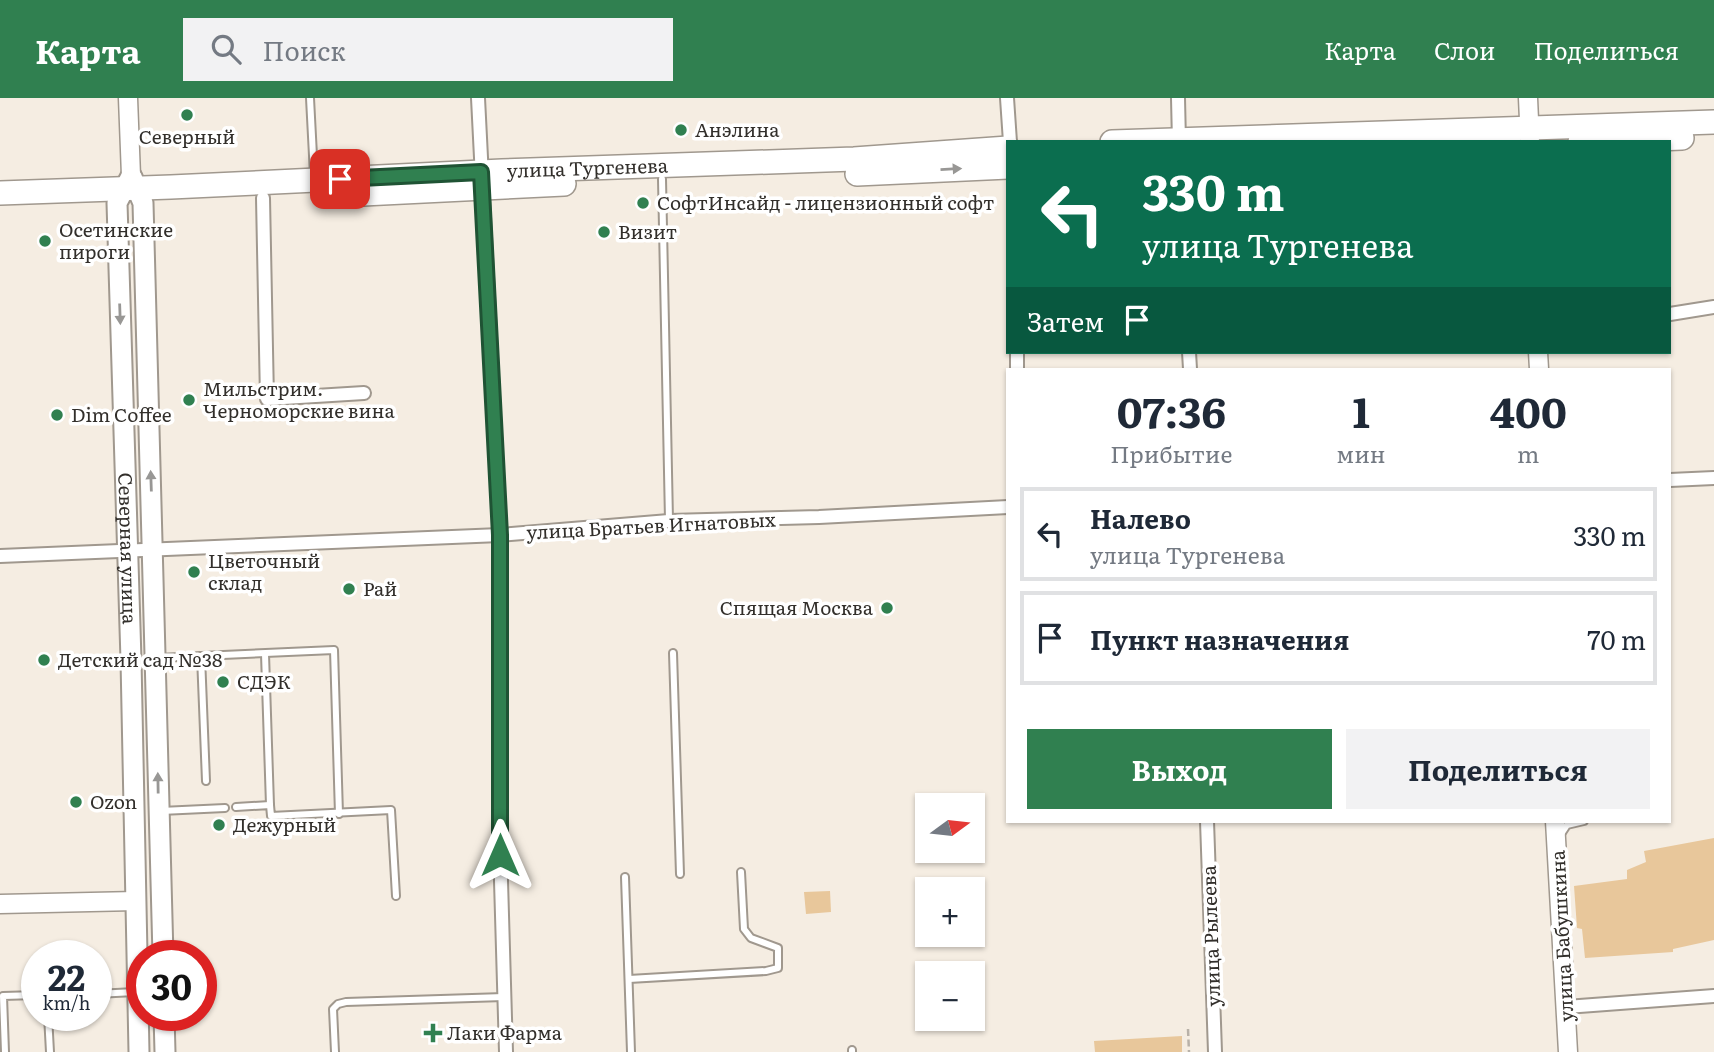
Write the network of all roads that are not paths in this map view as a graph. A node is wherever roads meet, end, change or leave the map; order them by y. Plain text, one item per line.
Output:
1 (128, 98) edge
2 (310, 98) edge
3 (478, 98) edge
4 (1007, 98) edge
5 (1178, 98) edge
6 (1528, 98) edge
7 (1714, 122) edge
8 (1529, 134) edge
9 (1714, 137) edge
10 (1010, 140) edge
11 (1179, 140) edge
12 (1634, 140) edge
13 (1006, 148) edge
14 (1006, 167) edge
15 (314, 180) junction
16 (481, 180) junction
17 (662, 180) junction
18 (131, 192) junction
19 (0, 193) edge
20 (263, 198) junction
21 (0, 208) edge
22 (1714, 307) edge
23 (1671, 314) edge
24 (364, 393) dead end
25 (1714, 478) edge
26 (1671, 480) edge
27 (1006, 507) edge
28 (669, 522) junction
29 (500, 535) junction
30 (153, 550) junction
31 (127, 551) junction
32 (0, 556) edge
33 (265, 653) junction
34 (673, 653) dead end
35 (201, 656) junction
36 (155, 658) junction
37 (205, 781) dead end
38 (270, 805) junction
39 (236, 807) dead end
40 (225, 808) dead end
41 (159, 811) junction
42 (339, 814) junction
43 (1207, 823) edge
44 (1555, 823) edge
45 (1576, 823) edge
46 (1556, 841) junction
47 (741, 872) dead end
48 (680, 874) dead end
49 (625, 877) dead end
50 (396, 896) dead end
51 (136, 901) junction
52 (0, 904) edge
53 (136, 940) edge
54 (163, 940) edge
55 (629, 979) junction
56 (21, 995) edge
57 (504, 996) junction
58 (1714, 996) edge
59 (1566, 1007) junction
60 (49, 1031) edge
61 (138, 1031) edge
62 (164, 1031) edge
63 (5, 1052) edge
64 (50, 1052) edge
65 (139, 1052) edge
66 (165, 1052) edge
67 (335, 1052) edge
68 (506, 1052) edge
69 (631, 1052) edge
70 (1215, 1052) edge
71 (1568, 1052) edge

1 - 18 street, Северная улица
2 - 15 lane
3 - 16 street
4 - 10 street
5 - 11 street
6 - 8 street
7 - 8 highway
8 - 11 highway
9 - 12 highway
13 - 16 highway, улица Тургенева
17 -> 14 highway, улица Тургенева
15 - 16 highway, улица Тургенева
15 - 18 highway, улица Тургенева
16 - 17 highway, улица Тургенева
16 - 20 highway, улица Тургенева
16 - 29 street
17 - 28 lane
18 - 19 highway, улица Тургенева
18 - 20 highway, улица Тургенева
18 - 21 highway, улица Тургенева
30 -> 18 main road, Северная улица
18 -> 31 main road, Северная улица
20 - 24 street
22 - 23 street
25 - 26 street
27 - 28 street, улица Братьев Игнатовых
28 - 29 street, улица Братьев Игнатовых
29 - 30 street, улица Братьев Игнатовых
29 - 57 street
30 - 31 street, улица Братьев Игнатовых
30 - 36 main road, Северная улица
31 - 32 street, улица Братьев Игнатовых
31 - 51 main road, Северная улица
33 - 35 lane
33 - 38 lane
33 - 42 lane
34 - 48 lane
35 - 36 lane
35 - 37 lane
41 -> 36 main road, Северная улица
38 - 39 lane
38 - 42 lane
40 - 41 lane
41 - 54 main road, Северная улица
42 - 50 lane
43 - 70 street, улица Рылеева
44 - 46 street, улица Бабушкина
45 - 46 lane
46 - 59 street, улица Бабушкина
47 - 55 lane
49 - 55 lane
51 - 52 street
51 - 53 main road, Северная улица
55 - 69 lane
56 - 63 lane
57 - 67 lane
57 - 68 street
58 - 59 street
59 - 71 street, улица Бабушкина
60 - 64 lane
61 - 65 main road, Северная улица
62 - 66 main road

